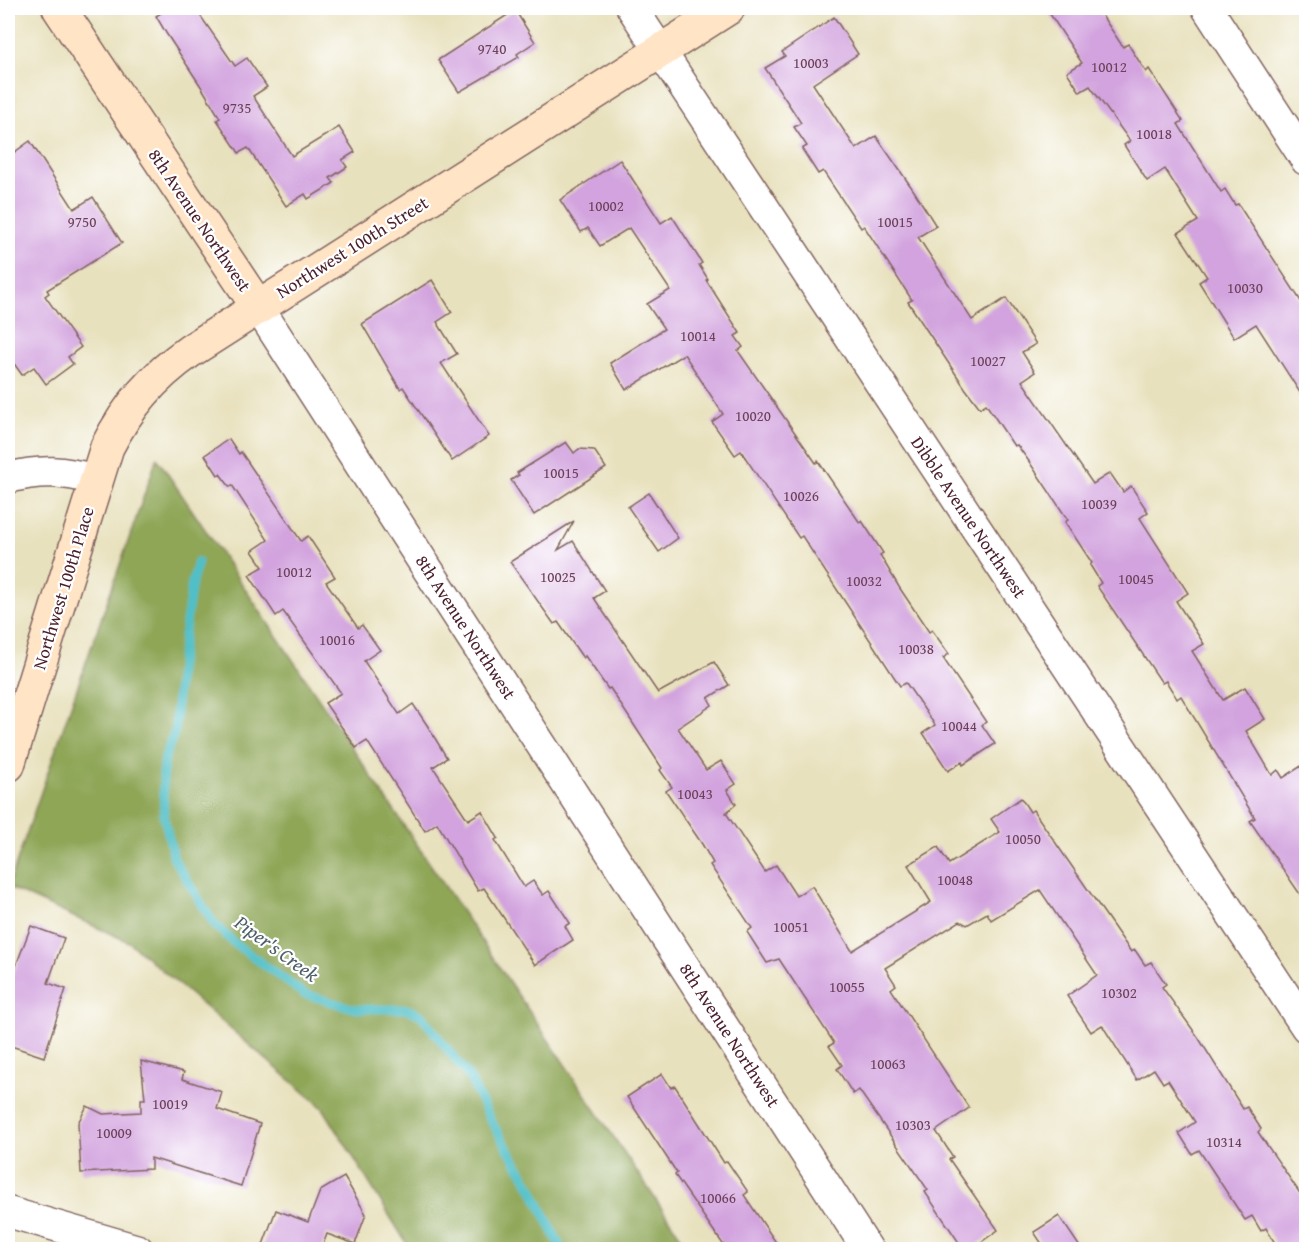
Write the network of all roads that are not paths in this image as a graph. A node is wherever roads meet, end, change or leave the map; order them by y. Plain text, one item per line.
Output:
1 (59, 8) edge
2 (632, 8) edge
3 (728, 8) edge
4 (1207, 8) edge
5 (661, 51) junction
6 (1306, 160) edge
7 (258, 307) junction
8 (8, 478) edge
9 (97, 480) junction
10 (8, 765) edge
11 (1306, 1027) edge
12 (8, 1212) edge
13 (138, 1250) edge
14 (868, 1250) edge

1 - 7 main road, 8th Avenue Northwest
2 - 5 street, Dibble Avenue Northwest
3 - 5 main road, Northwest 100th Street
4 - 6 street
5 - 7 main road, Northwest 100th Street
5 - 11 street, Dibble Avenue Northwest
7 - 9 main road, Northwest 100th Street
7 - 14 street, 8th Avenue Northwest
8 - 9 street
9 - 10 main road, Northwest 100th Place
12 - 13 street

